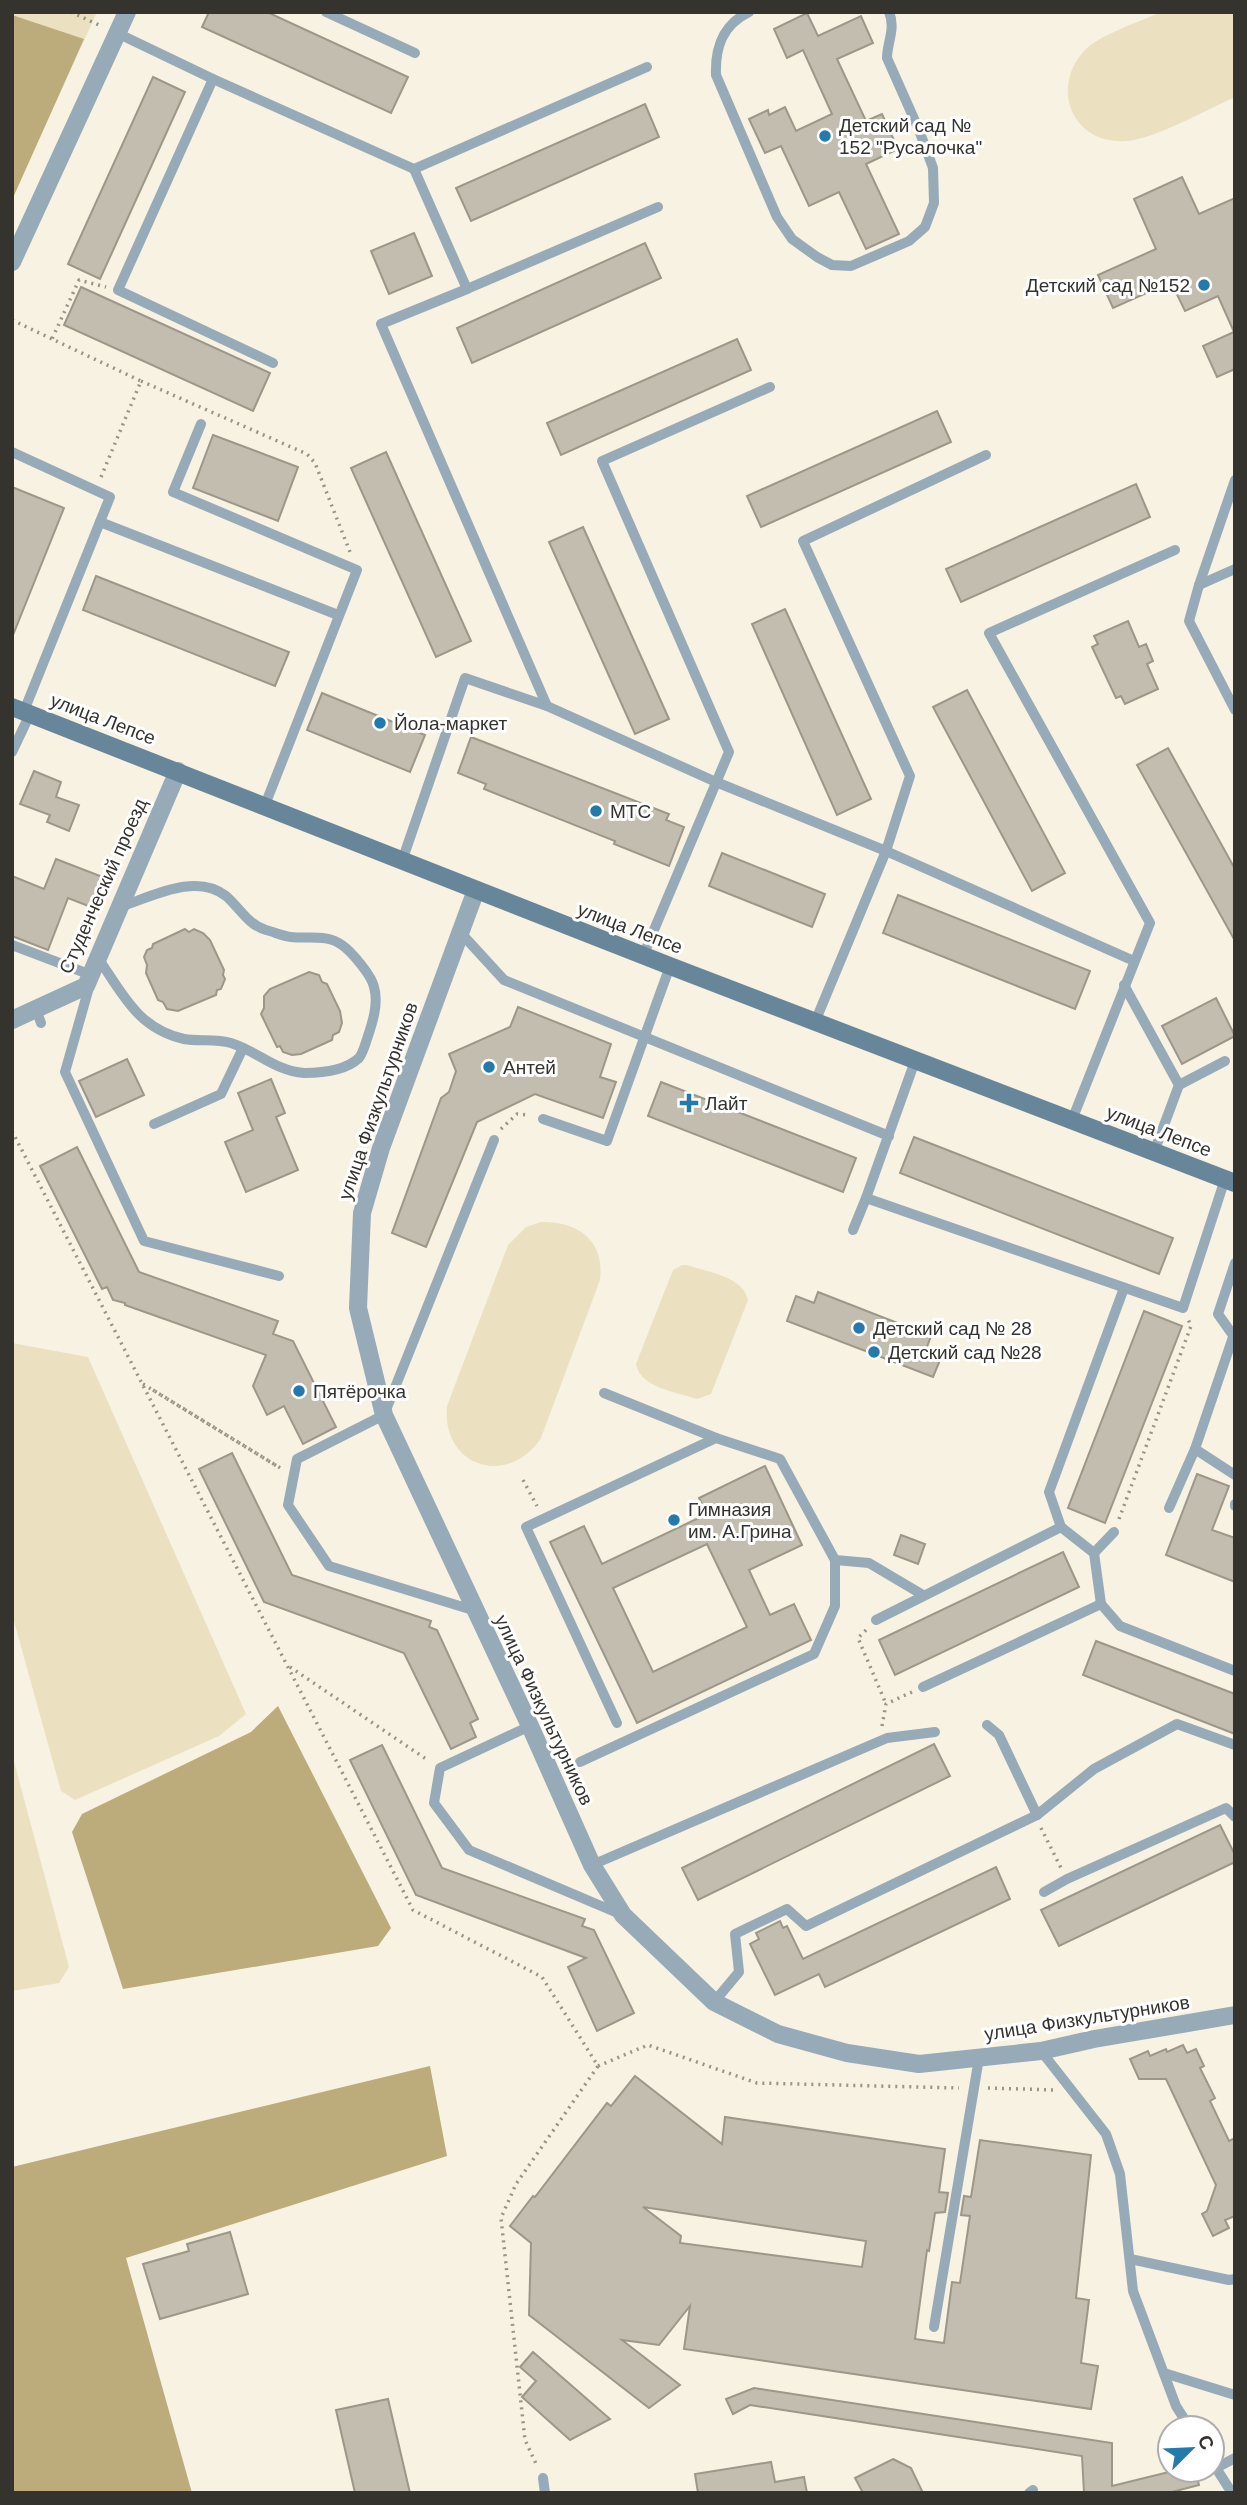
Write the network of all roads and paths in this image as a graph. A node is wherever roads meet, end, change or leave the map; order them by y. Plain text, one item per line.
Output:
1 (71, 12) edge
2 (127, 12) edge
3 (326, 12) edge
4 (749, 12) edge
5 (889, 12) edge
6 (109, 29) junction
7 (415, 53) dead end
8 (647, 67) dead end
9 (213, 79) junction
10 (414, 169) junction
11 (658, 207) dead end
12 (12, 262) edge
13 (467, 289) junction
14 (118, 290) junction
15 (12, 320) edge
16 (52, 339) junction
17 (273, 363) dead end
18 (141, 380) junction
19 (770, 387) dead end
20 (201, 424) dead end
21 (12, 452) edge
22 (986, 455) dead end
23 (1235, 480) edge
24 (95, 490) junction
25 (100, 522) junction
26 (1175, 550) dead end
27 (1235, 569) edge
28 (357, 570) junction
29 (1199, 585) junction
30 (338, 615) junction
31 (547, 706) junction
32 (1235, 710) edge
33 (22, 711) edge
34 (12, 752) edge
35 (178, 771) junction
36 (716, 782) junction
37 (265, 805) junction
38 (886, 851) junction
39 (402, 861) junction
40 (476, 890) junction
41 (120, 907) junction
42 (460, 932) junction
43 (12, 945) edge
44 (643, 956) junction
45 (98, 958) junction
46 (1134, 961) junction
47 (670, 966) junction
48 (90, 975) junction
49 (1124, 985) junction
50 (12, 1020) edge
51 (815, 1022) junction
52 (646, 1036) junction
53 (243, 1048) junction
54 (915, 1060) junction
55 (1225, 1061) dead end
56 (1179, 1085) junction
57 (538, 1117) joint
58 (1072, 1120) junction
59 (154, 1124) dead end
60 (504, 1125) dead end
61 (12, 1131) edge
62 (889, 1136) junction
63 (494, 1140) dead end
64 (1154, 1152) junction
65 (1230, 1181) edge
66 (866, 1198) junction
67 (853, 1230) dead end
68 (1235, 1264) edge
69 (279, 1276) dead end
70 (1124, 1288) junction
71 (1183, 1308) junction
72 (1234, 1337) edge
73 (142, 1384) junction
74 (153, 1390) dead end
75 (604, 1393) dead end
76 (384, 1415) junction
77 (716, 1438) junction
78 (1195, 1449) junction
79 (1235, 1475) edge
80 (293, 1476) junction
81 (523, 1479) dead end
82 (530, 1491) dead end
83 (1169, 1508) dead end
84 (1061, 1527) junction
85 (1114, 1532) joint
86 (1094, 1553) junction
87 (835, 1560) junction
88 (923, 1595) junction
89 (1101, 1604) junction
90 (476, 1611) junction
91 (876, 1620) joint
92 (288, 1666) junction
93 (1235, 1671) edge
94 (923, 1686) joint
95 (886, 1704) junction
96 (617, 1723) dead end
97 (881, 1724) dead end
98 (987, 1725) dead end
99 (530, 1726) junction
100 (935, 1732) dead end
101 (1235, 1745) edge
102 (580, 1762) dead end
103 (440, 1768) junction
104 (1037, 1815) junction
105 (1235, 1817) edge
106 (1044, 1838) dead end
107 (592, 1865) junction
108 (1067, 1879) junction
109 (1044, 1892) dead end
110 (623, 1915) junction
111 (714, 2002) junction
112 (1235, 2015) edge
113 (1041, 2051) junction
114 (979, 2058) junction
115 (598, 2066) junction
116 (974, 2088) junction
117 (1072, 2091) junction
118 (1130, 2259) junction
119 (1235, 2279) edge
120 (934, 2327) dead end
121 (1164, 2374) junction
122 (1235, 2395) edge
123 (1181, 2414) edge
124 (542, 2478) joint
125 (545, 2493) edge

1 - 6 path
2 - 6 street
3 - 7 lane
4 - 5 lane
6 - 9 lane
6 - 12 street
8 - 10 lane
9 - 10 lane
9 - 14 lane
10 - 13 lane
11 - 13 lane
13 - 31 lane
14 - 16 path
14 - 17 lane
15 - 16 path
16 - 18 path
18 - 24 path
18 - 28 path
19 - 36 lane
20 - 28 lane
21 - 24 lane
22 - 38 lane
23 - 29 lane
24 - 25 lane
25 - 30 lane
25 - 33 lane
26 - 46 lane
27 - 29 lane
28 - 30 lane
29 - 32 lane
30 - 37 lane
31 - 36 lane
31 - 39 lane
33 - 34 lane
33 - 35 main road, улица Лепсе
35 - 37 main road, улица Лепсе
35 - 41 street, Студенческий проезд
36 - 38 lane
36 - 44 lane
37 - 39 main road, улица Лепсе
38 - 46 lane
38 - 51 lane
39 - 40 main road, улица Лепсе
40 - 42 street, улица Физкультурников
40 - 44 main road, улица Лепсе
41 - 45 street, Студенческий проезд
41 - 53 lane
42 - 52 lane
42 - 76 street, улица Физкультурников
43 - 48 lane
44 - 47 main road, улица Лепсе
45 - 48 street, Студенческий проезд
45 - 53 lane
45 - 69 lane
46 - 49 lane
47 - 51 main road, улица Лепсе
47 - 52 lane
48 - 50 street, Студенческий проезд
49 - 56 lane
49 - 58 lane
51 - 54 main road, улица Лепсе
52 - 57 lane
52 - 62 lane
53 - 59 lane
54 - 58 main road, улица Лепсе
54 - 62 lane
55 - 56 lane
56 - 64 lane
57 - 60 path
58 - 64 main road, улица Лепсе
61 - 73 path
62 - 66 lane
63 - 76 lane
64 - 65 main road, улица Лепсе
65 - 71 lane
66 - 67 lane
66 - 70 lane
68 - 72 lane
70 - 71 lane
70 - 84 lane
71 - 85 path
72 - 78 lane
73 - 80 path
73 - 92 path
74 - 80 path
75 - 77 lane
76 - 80 lane
76 - 90 street, улица Физкультурников
77 - 87 lane
77 - 96 lane
78 - 79 lane
78 - 83 lane
80 - 90 lane
81 - 82 path
84 - 86 lane
84 - 88 lane
85 - 86 lane
86 - 89 lane
87 - 88 lane
87 - 102 lane
88 - 91 lane
89 - 93 lane
89 - 94 lane
90 - 99 street, улица Физкультурников
91 - 95 path
92 - 103 path
92 - 115 path
94 - 95 path
95 - 97 path
98 - 104 lane
99 - 103 lane
99 - 107 street, улица Физкультурников
100 - 107 lane
101 - 104 lane
103 - 110 lane
104 - 111 lane
105 - 108 lane
106 - 108 path
107 - 110 street, улица Физкультурников
108 - 109 lane
110 - 111 street, улица Физкультурников
111 - 114 street, улица Физкультурников
112 - 113 street, улица Физкультурников
113 - 114 street, улица Физкультурников
113 - 117 lane
114 - 116 lane
115 - 116 path
115 - 124 path
116 - 117 path
116 - 120 lane
117 - 118 lane
118 - 119 lane
118 - 121 lane
121 - 122 lane
121 - 123 lane
124 - 125 lane

